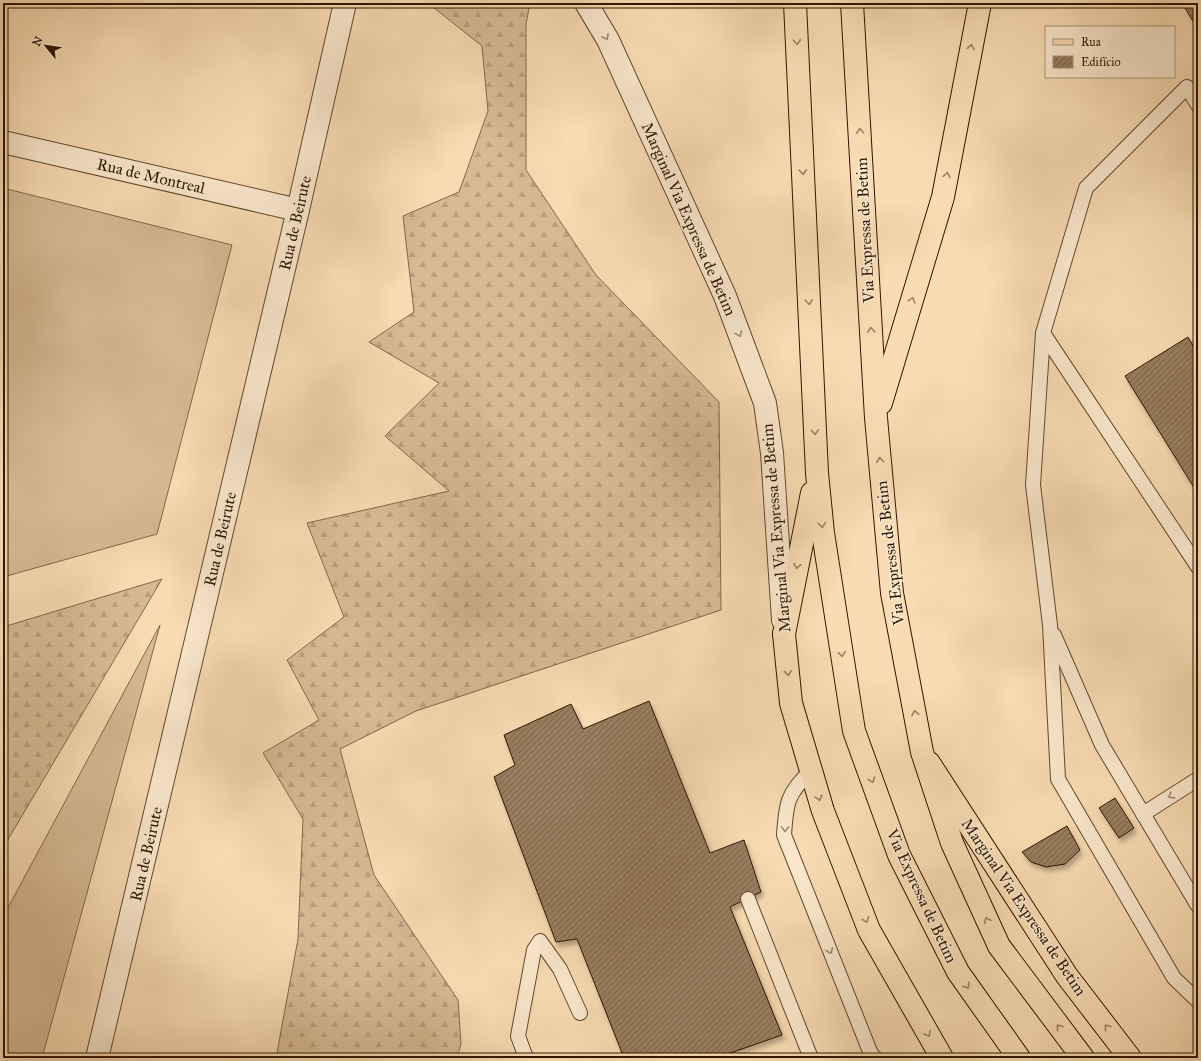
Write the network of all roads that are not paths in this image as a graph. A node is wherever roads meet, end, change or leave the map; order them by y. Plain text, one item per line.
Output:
1 (362, 3) edge
2 (586, 3) edge
3 (795, 3) edge
4 (852, 3) edge
5 (980, 3) edge
6 (343, 11) edge
7 (1198, 105) edge
8 (3, 142) edge
9 (298, 210) junction
10 (1043, 333) junction
11 (876, 418) junction
12 (816, 473) junction
13 (1198, 567) edge
14 (1050, 625) junction
15 (784, 634) junction
16 (922, 752) junction
17 (811, 771) junction
18 (1198, 779) edge
19 (1143, 814) junction
20 (748, 899) dead end
21 (1198, 906) edge
22 (1198, 1002) edge
23 (580, 1013) dead end
24 (97, 1058) edge
25 (526, 1058) edge
26 (811, 1058) edge
27 (875, 1058) edge
28 (942, 1058) edge
29 (1018, 1058) edge
30 (1083, 1058) edge
31 (1130, 1058) edge

1 - 6 street, Rua de Beirute
2 -> 15 street, Marginal Via Expressa de Betim
3 -> 12 main road, Via Expressa de Betim
11 -> 4 main road, Via Expressa de Betim
11 -> 5 main road
6 - 9 street, Rua de Beirute
7 - 10 lane
8 - 9 street, Rua de Montreal
9 - 24 street, Rua de Beirute
10 - 13 lane
10 - 14 lane
16 -> 11 main road, Via Expressa de Betim
12 -> 15 main road
12 -> 29 main road, Via Expressa de Betim
14 - 19 lane
14 - 22 lane
15 -> 17 main road, Marginal Via Expressa de Betim
30 -> 16 main road, Via Expressa de Betim
31 -> 16 main road, Marginal Via Expressa de Betim
17 -> 27 lane
17 -> 28 main road, Marginal Via Expressa de Betim
18 -> 19 lane
19 - 21 lane
20 - 26 lane
23 - 25 lane

